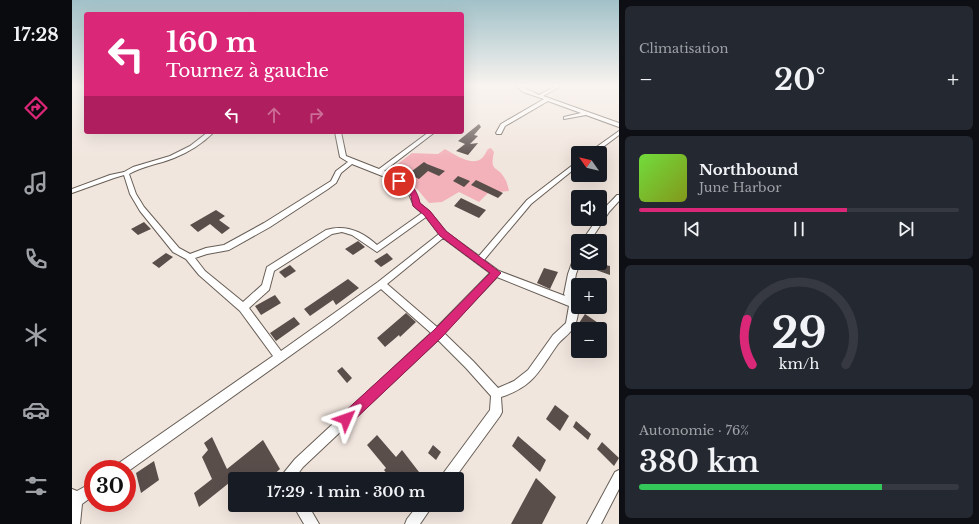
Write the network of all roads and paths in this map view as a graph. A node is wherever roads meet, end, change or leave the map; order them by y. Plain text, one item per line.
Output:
1 (528, 110) edge
2 (580, 110) edge
3 (587, 113) junction
4 (566, 118) dead end
5 (619, 125) edge
6 (499, 133) dead end
7 (619, 133) edge
8 (208, 134) edge
9 (338, 134) edge
10 (429, 134) edge
11 (601, 146) edge
12 (351, 162) junction
13 (571, 169) edge
14 (380, 171) junction
15 (126, 173) junction
16 (72, 192) edge
17 (619, 197) edge
18 (427, 213) junction
19 (443, 234) junction
20 (591, 234) edge
21 (189, 257) junction
22 (480, 260) junction
23 (496, 273) junction
24 (571, 279) edge
25 (381, 284) junction
26 (571, 299) edge
27 (571, 303) edge
28 (243, 308) junction
29 (572, 314) edge
30 (438, 333) junction
31 (280, 357) junction
32 (496, 394) junction
33 (133, 460) edge
34 (292, 472) edge
35 (451, 472) edge
36 (619, 476) edge
37 (84, 493) edge
38 (74, 498) edge
39 (304, 512) edge
40 (421, 512) edge
41 (73, 524) edge
42 (312, 524) edge
43 (412, 524) edge
44 (594, 524) edge

1 - 6 street
2 - 3 street
3 - 4 street
3 - 5 street
7 - 11 street
8 - 15 street
9 - 12 street
10 - 14 street
12 - 14 street
12 - 21 street
13 - 22 street
14 - 18 street
15 - 16 street
15 - 21 street
17 - 20 street
18 - 19 street
18 - 28 street
19 - 22 street
19 - 25 street
21 - 28 street
22 - 23 street
23 - 27 street
23 - 30 street
24 - 26 street
25 - 30 street
25 - 31 street
28 - 31 street
29 - 32 street
30 - 32 street
30 - 34 street
31 - 33 street
32 - 35 street
36 - 44 street
37 - 38 street
38 - 41 street
39 - 42 street
40 - 43 street

